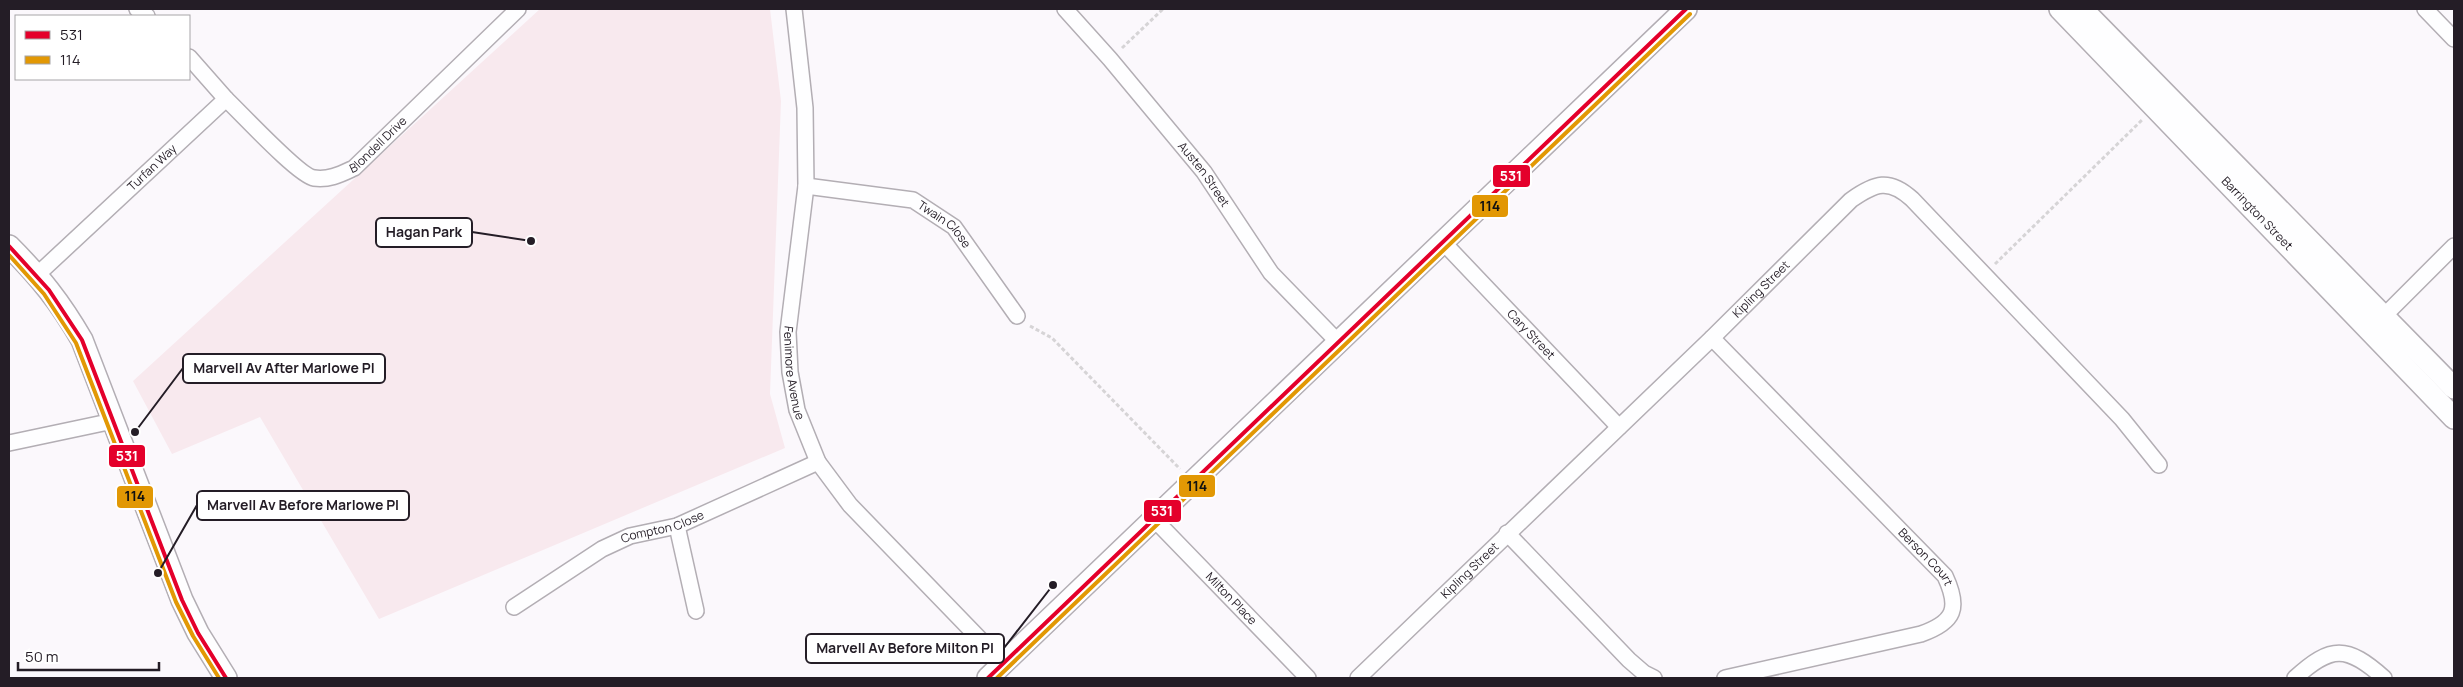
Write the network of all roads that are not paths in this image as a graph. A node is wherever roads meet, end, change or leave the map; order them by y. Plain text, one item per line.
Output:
1 (518, 9) edge
2 (794, 9) edge
3 (1065, 9) edge
4 (1686, 9) edge
5 (2060, 9) edge
6 (2082, 9) edge
7 (2425, 9) edge
8 (2454, 39) edge
9 (190, 58) edge
10 (226, 99) junction
11 (806, 186) junction
12 (1442, 241) junction
13 (9, 246) edge
14 (2454, 246) edge
15 (38, 274) junction
16 (1017, 316) road end
17 (2377, 323) junction
18 (1712, 338) junction
19 (1338, 342) junction
20 (2454, 388) edge
21 (2454, 418) edge
22 (114, 421) junction
23 (1619, 426) junction
24 (9, 443) edge
25 (818, 462) junction
26 (2159, 464) dead end
27 (1154, 519) junction
28 (677, 526) junction
29 (1507, 533) junction
30 (514, 607) dead end
31 (696, 610) dead end
32 (1004, 664) junction
33 (226, 678) edge
34 (988, 678) edge
35 (1308, 678) edge
36 (1358, 678) edge
37 (1654, 678) edge
38 (1725, 678) edge
39 (2295, 678) edge
40 (2384, 678) edge

1 - 10 street, Blondell Drive
2 - 11 street, Fenimore Avenue
3 - 19 street, Austen Street
4 - 12 street
5 - 17 street, Barrington Street
6 - 17 street, Barrington Street
7 - 8 street
9 - 10 street
10 - 15 street, Turfan Way
11 - 16 street, Twain Close
11 - 25 street, Fenimore Avenue
12 - 19 street
12 - 23 street, Cary Street
13 - 15 street
14 - 17 street
15 - 22 street
17 - 20 street, Barrington Street
17 - 21 street, Barrington Street
18 - 23 street, Kipling Street
18 - 26 street, Kipling Street
18 - 38 street, Berson Court
19 - 27 street
22 - 24 street
22 - 33 street
23 - 29 street, Kipling Street
25 - 28 street, Compton Close
25 - 32 street, Fenimore Avenue
27 - 32 street
27 - 35 street, Milton Place
28 - 30 street, Compton Close
28 - 31 street
29 - 36 street, Kipling Street
29 - 37 street
32 - 34 street
39 - 40 street

